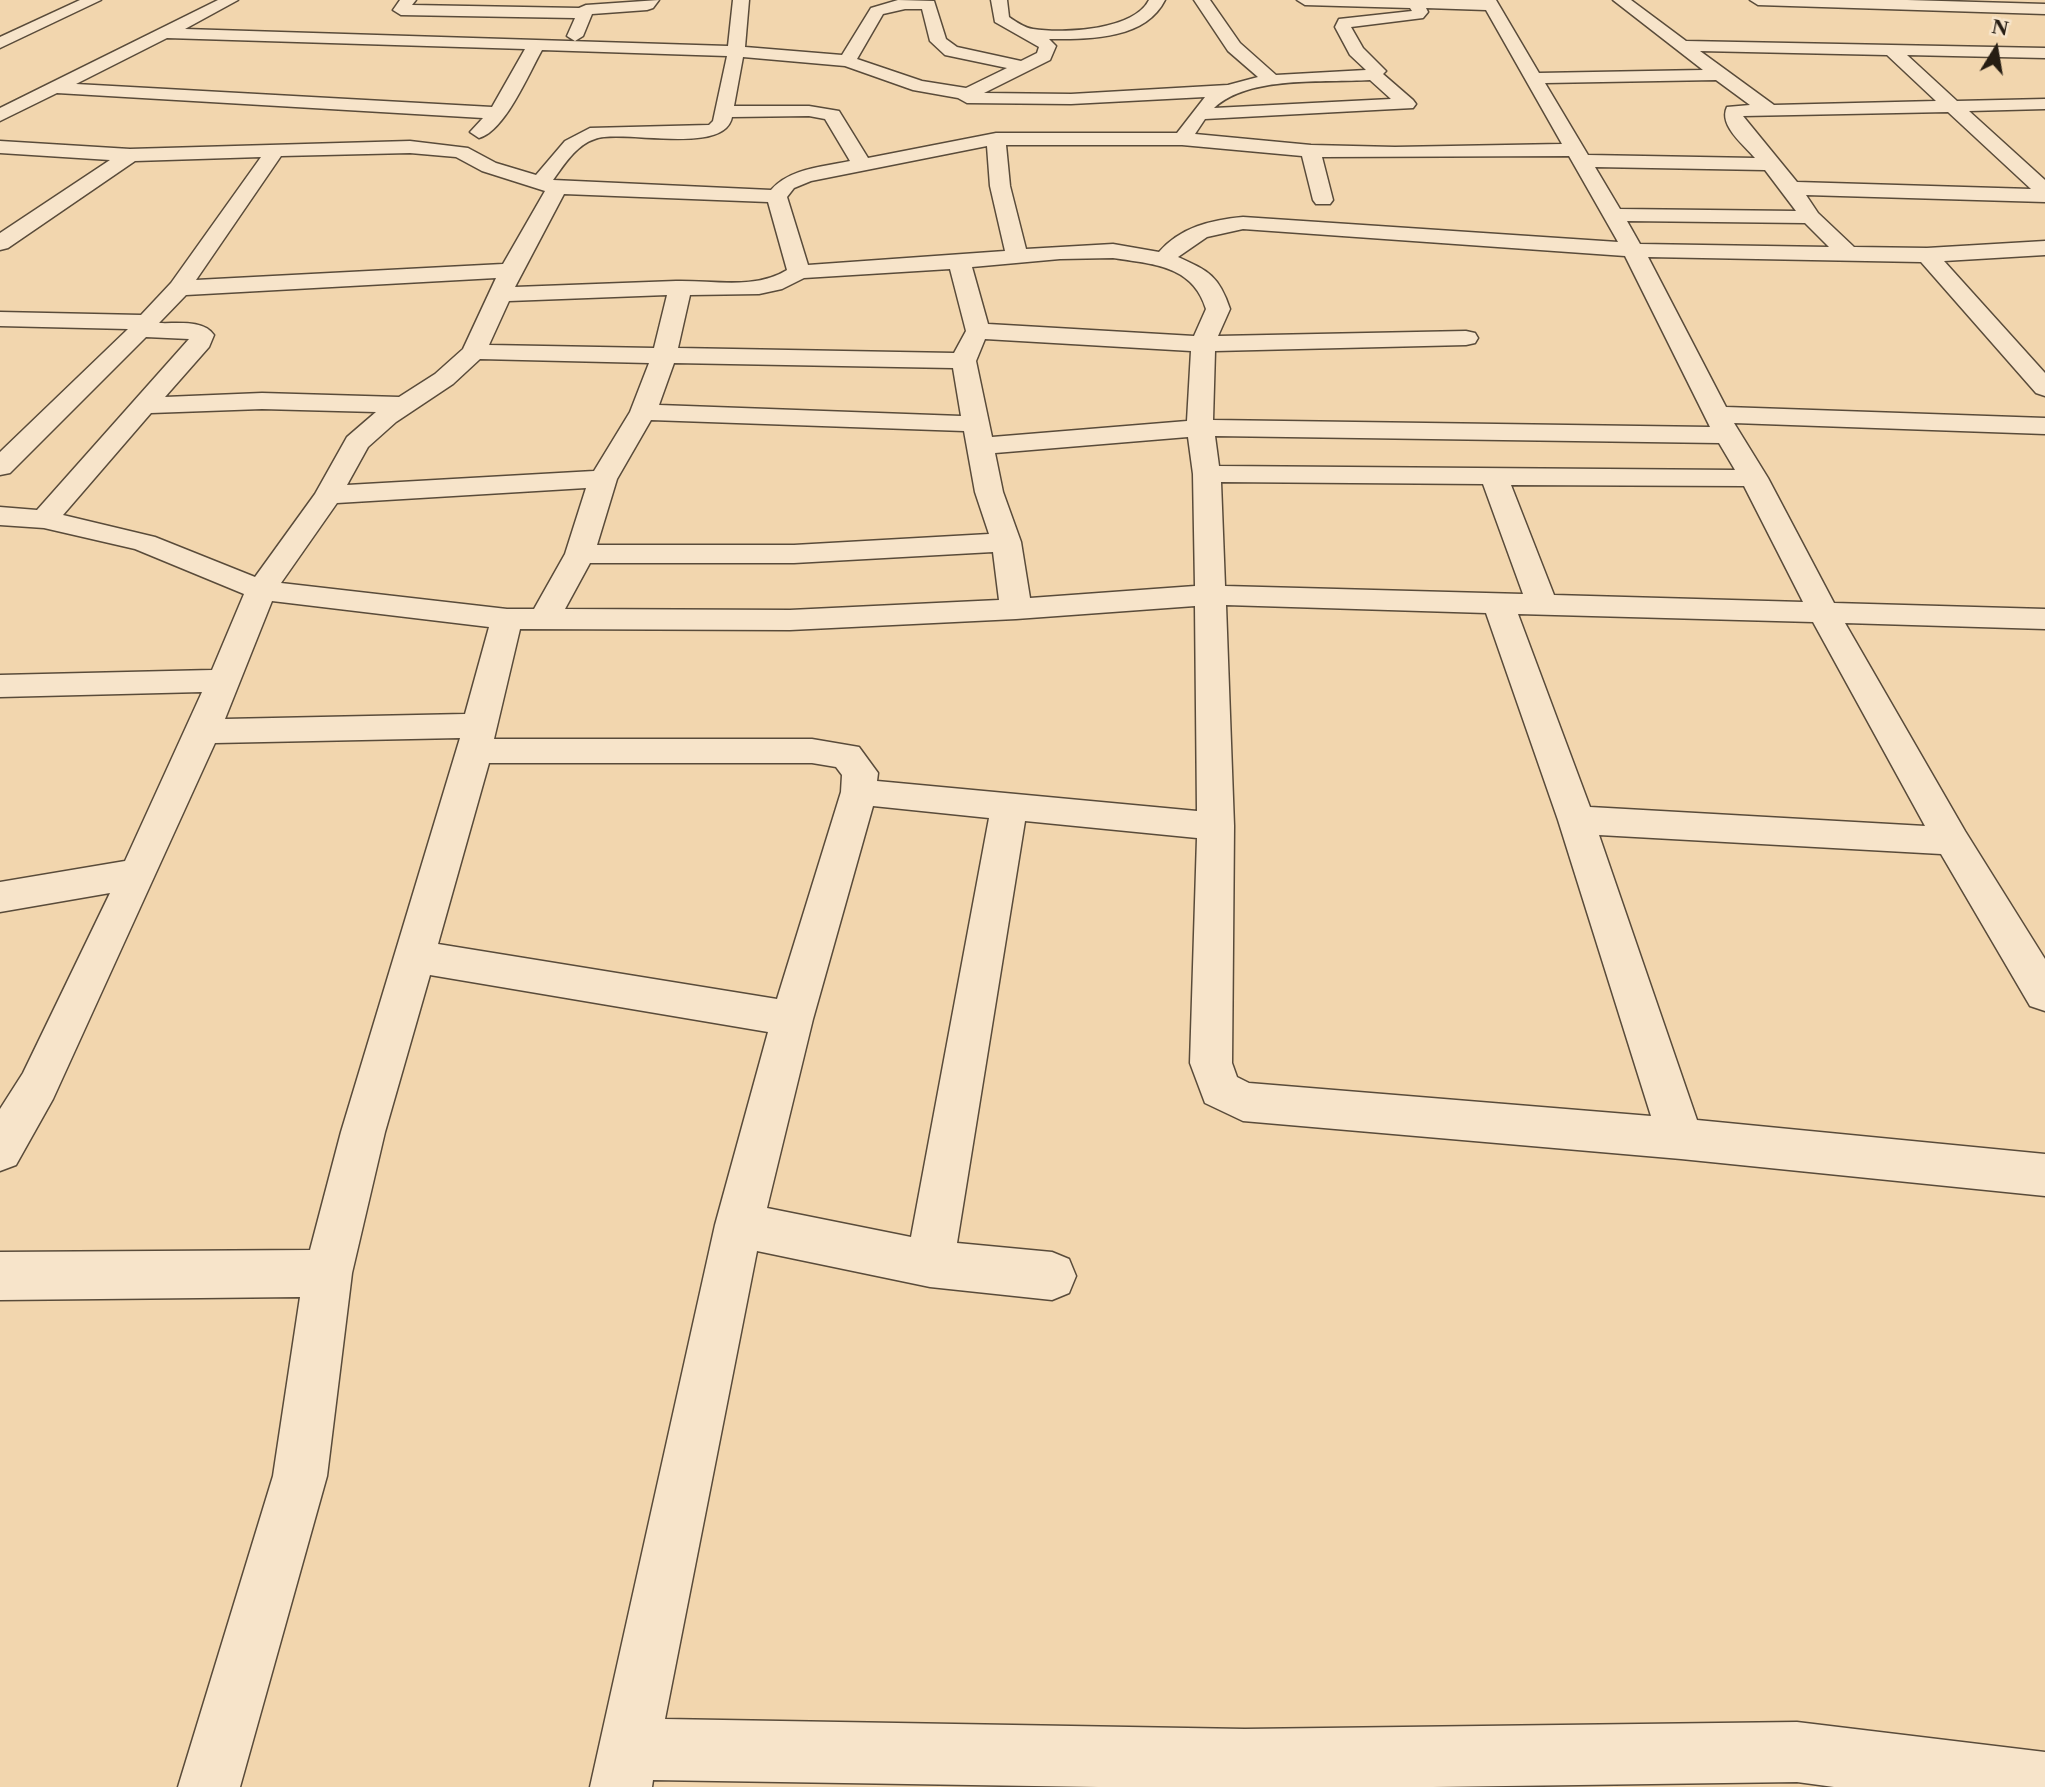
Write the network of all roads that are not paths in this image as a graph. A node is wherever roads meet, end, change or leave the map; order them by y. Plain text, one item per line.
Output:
1 (93, 0) edge
2 (230, 0) edge
3 (408, 0) edge
4 (651, 0) edge
5 (741, 0) edge
6 (999, 0) edge
7 (1157, 0) edge
8 (1202, 0) edge
9 (1305, 0) edge
10 (1620, 0) edge
11 (1752, 0) edge
12 (1758, 0) edge
13 (906, 2) edge
14 (1416, 3) junction
15 (1489, 3) edge
16 (1970, 3) edge
17 (2045, 9) edge
18 (584, 13) junction
19 (1769, 16) dead end
20 (1786, 32) dead end
21 (166, 33) junction
22 (1034, 34) junction
23 (0, 43) edge
24 (571, 45) junction
25 (1684, 46) junction
26 (535, 47) junction
27 (1803, 47) junction
28 (1890, 49) junction
29 (736, 51) junction
30 (2045, 53) edge
31 (847, 61) junction
32 (1022, 66) junction
33 (1374, 75) junction
34 (1717, 75) junction
35 (1534, 78) junction
36 (1273, 80) junction
37 (55, 88) junction
38 (1233, 90) junction
39 (968, 96) junction
40 (0, 98) edge
41 (23, 104) junction
42 (1952, 104) junction
43 (2045, 104) edge
44 (1768, 109) junction
45 (724, 112) junction
46 (498, 113) junction
47 (1203, 114) junction
48 (0, 115) edge
49 (996, 139) junction
50 (1182, 139) junction
51 (964, 146) junction
52 (0, 147) edge
53 (1311, 150) junction
54 (460, 152) junction
55 (274, 153) junction
56 (1578, 155) junction
57 (130, 156) junction
58 (1768, 164) junction
59 (862, 165) junction
60 (549, 185) junction
61 (2042, 186) edge
62 (1791, 188) junction
63 (777, 196) junction
64 (1323, 200) dead end
65 (1611, 215) junction
66 (1811, 217) junction
67 (0, 243) edge
68 (2045, 248) edge
69 (1633, 250) junction
70 (1850, 255) junction
71 (1927, 255) junction
72 (1017, 256) junction
73 (1164, 259) junction
74 (959, 262) junction
75 (799, 272) junction
76 (506, 282) junction
77 (179, 288) junction
78 (680, 288) junction
79 (0, 319) edge
80 (144, 326) junction
81 (978, 331) junction
82 (1466, 338) dead end
83 (1203, 344) junction
84 (474, 352) junction
85 (664, 357) junction
86 (964, 361) junction
87 (2045, 387) edge
88 (403, 405) junction
89 (143, 406) junction
90 (643, 412) junction
91 (1723, 425) junction
92 (2045, 426) edge
93 (1200, 428) junction
94 (979, 435) junction
95 (0, 467) edge
96 (1207, 474) junction
97 (1493, 475) junction
98 (1754, 478) junction
99 (603, 479) junction
100 (328, 495) junction
101 (0, 516) edge
102 (44, 519) junction
103 (1006, 542) junction
104 (580, 554) junction
105 (261, 590) junction
106 (1208, 595) junction
107 (1499, 605) junction
108 (1542, 605) junction
109 (1016, 609) junction
110 (1824, 613) junction
111 (525, 619) junction
112 (2045, 619) edge
113 (223, 681) junction
114 (0, 686) edge
115 (204, 731) junction
116 (477, 738) junction
117 (859, 792) junction
118 (1009, 806) junction
119 (1576, 820) junction
120 (1216, 826) junction
121 (1952, 841) junction
122 (138, 873) junction
123 (0, 897) edge
124 (415, 956) junction
125 (2045, 994) edge
126 (792, 1019) junction
127 (1681, 1139) junction
128 (0, 1150) edge
129 (2045, 1175) edge
130 (739, 1225) junction
131 (930, 1264) junction
132 (328, 1273) junction
133 (0, 1276) edge
134 (1052, 1276) dead end
135 (626, 1768) edge
136 (1245, 1773) edge
137 (2045, 1783) edge
138 (209, 1787) edge

1 - 23 street
2 - 21 street
3 - 18 street
4 - 18 street
5 - 29 street
6 - 22 street
7 - 22 street
8 - 36 street
9 - 14 street
10 - 25 street
11 - 19 street
12 - 16 street
13 - 31 street
13 - 32 street
14 - 15 street
14 - 33 street
15 - 35 street
16 - 17 street
18 - 24 street
20 - 27 street
21 - 26 street
21 - 37 street
22 - 32 street
24 - 26 street
24 - 29 street
25 - 27 street
25 - 34 street
26 - 46 street
27 - 28 street
28 - 30 street
28 - 42 street
29 - 31 street
29 - 45 street
31 - 39 street
32 - 39 street
33 - 36 street
33 - 47 street
34 - 35 street
34 - 44 street
35 - 56 street
36 - 38 street
37 - 41 street
37 - 46 street
38 - 39 street
38 - 47 street
39 - 51 street
40 - 41 street
41 - 48 street
42 - 43 street
42 - 44 street
42 - 61 street
44 - 58 street
45 - 59 street
45 - 60 street
46 - 54 street
47 - 50 street
49 - 50 street
49 - 51 street
49 - 72 street
50 - 53 street
51 - 59 street
52 - 57 street
53 - 56 street
53 - 64 street
54 - 55 street
54 - 60 street
55 - 57 street
55 - 77 street
56 - 58 street
56 - 65 street
57 - 67 street
58 - 62 street
59 - 63 street
60 - 63 street
60 - 76 street
61 - 62 street
62 - 66 street
63 - 75 street
65 - 66 street
65 - 69 street
66 - 70 street
68 - 71 street
69 - 70 street
69 - 73 street
69 - 91 street
70 - 71 street
71 - 87 street
72 - 73 street
72 - 74 street
73 - 83 street
74 - 75 street
74 - 81 street
75 - 78 street
76 - 77 street
76 - 78 street
76 - 84 street
77 - 80 street
78 - 85 street
79 - 80 street
80 - 89 street
80 - 95 street
81 - 83 street
81 - 86 street
82 - 83 street
83 - 93 street
84 - 85 street
84 - 88 street
85 - 86 street
85 - 90 street
86 - 94 street
88 - 89 street
88 - 100 street
89 - 102 street
90 - 94 street
90 - 99 street
91 - 92 street
91 - 93 street
91 - 98 street
93 - 94 street
93 - 96 street
94 - 103 street
96 - 97 street
96 - 106 street
97 - 98 street
97 - 108 street
98 - 110 street
99 - 100 street
99 - 104 street
100 - 105 street
101 - 102 street
102 - 105 street
103 - 104 street
103 - 109 street
104 - 111 street
105 - 111 street
105 - 113 street
106 - 107 street
106 - 109 street
106 - 120 street
107 - 108 street
107 - 119 street
108 - 110 street
109 - 111 street
110 - 112 street
110 - 121 street
111 - 116 street
113 - 114 street
113 - 115 street
115 - 116 street
115 - 122 street
116 - 117 street
116 - 124 street
117 - 118 street
117 - 126 street
118 - 120 street
118 - 131 street
119 - 121 street
119 - 127 street
120 - 127 street
121 - 125 street
122 - 123 street
122 - 128 street
124 - 126 street
124 - 132 street
126 - 130 street
127 - 129 street
130 - 131 street
130 - 135 street
131 - 134 street
132 - 133 street
132 - 138 street
135 - 136 street
136 - 137 street

